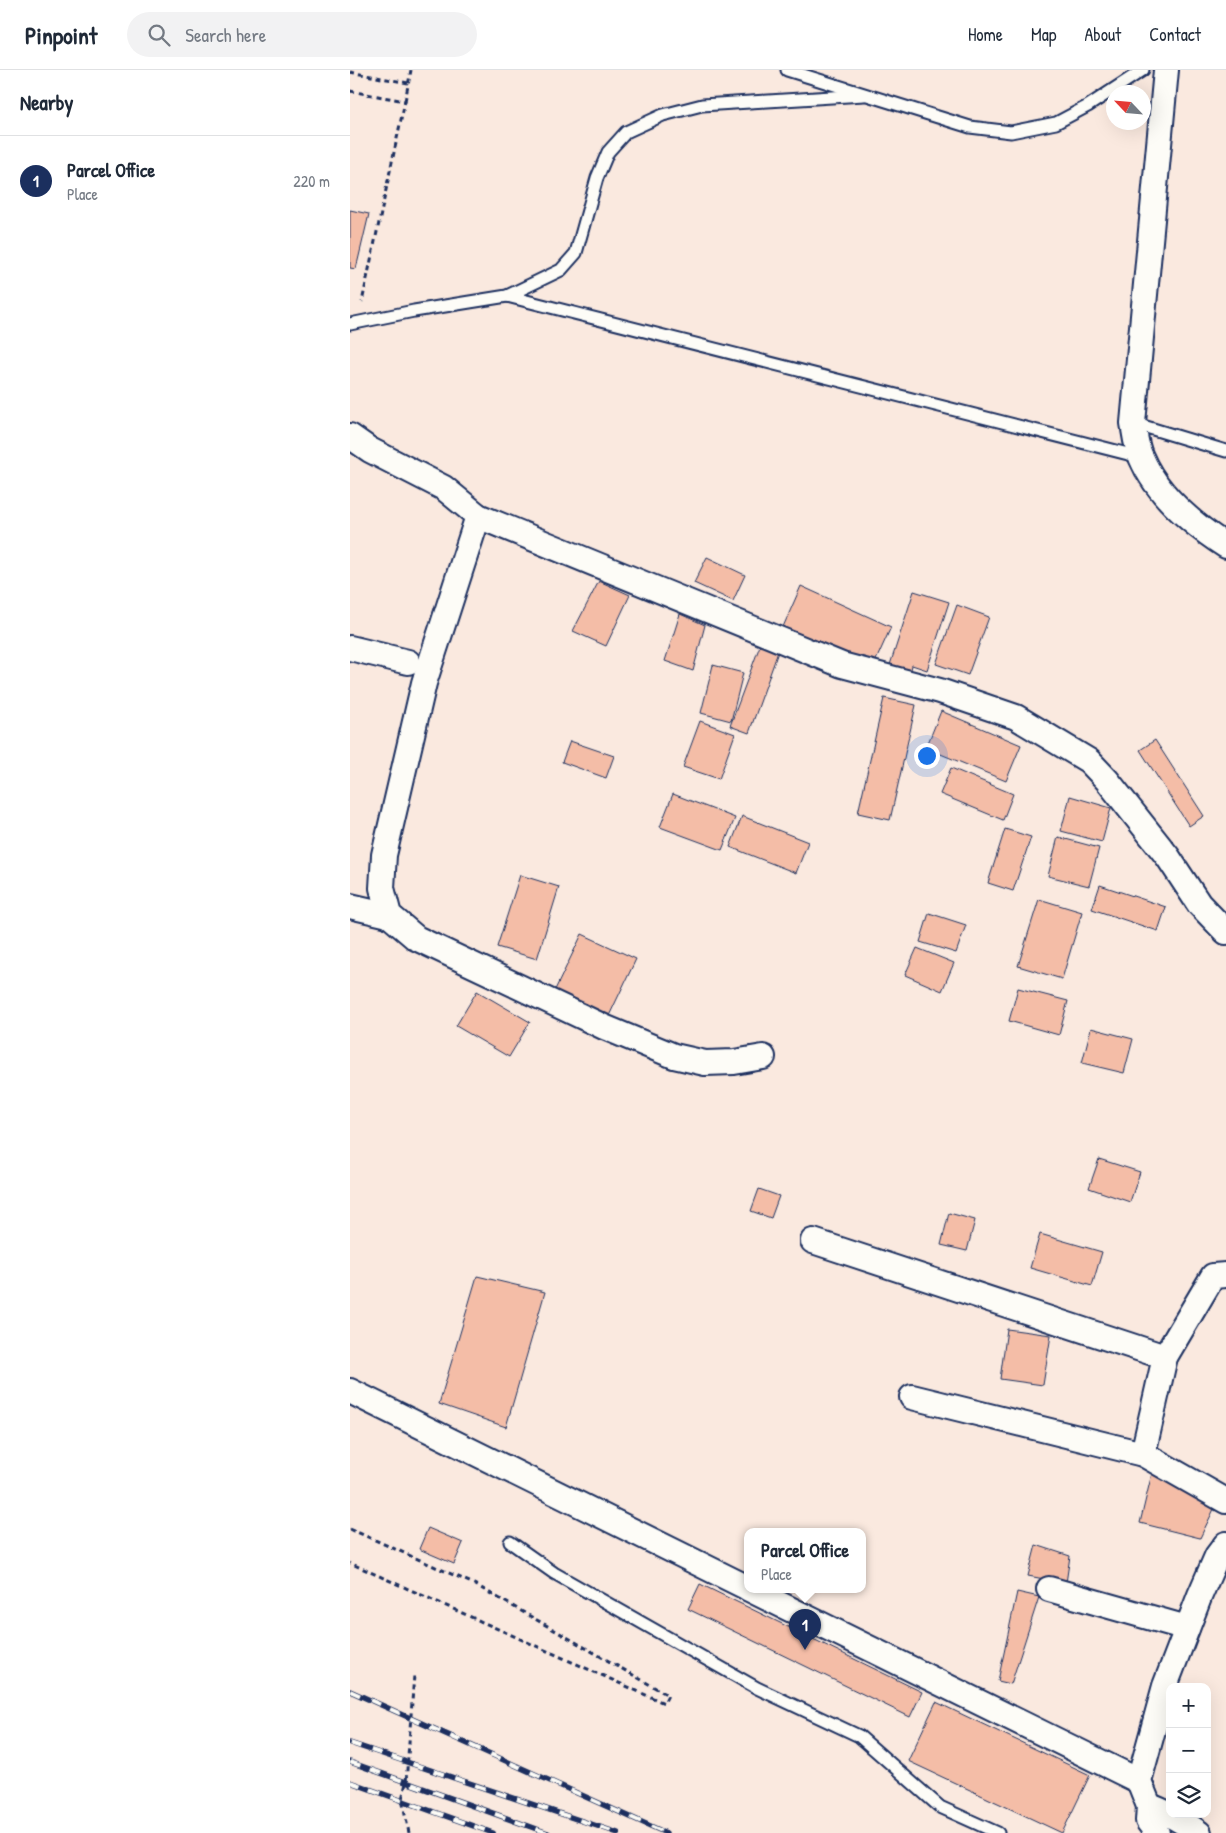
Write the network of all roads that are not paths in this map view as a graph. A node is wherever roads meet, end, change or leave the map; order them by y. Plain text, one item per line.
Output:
1 (787, 70) edge
2 (1143, 70) edge
3 (1166, 70) edge
4 (864, 95) junction
5 (508, 296) junction
6 (354, 323) edge
7 (1133, 423) junction
8 (350, 436) edge
9 (1226, 451) edge
10 (1140, 456) junction
11 (478, 516) junction
12 (1226, 546) edge
13 (350, 648) edge
14 (408, 662) dead end
15 (350, 906) edge
16 (389, 915) junction
17 (1226, 932) edge
18 (762, 1057) dead end
19 (813, 1241) dead end
20 (1226, 1275) edge
21 (1165, 1357) junction
22 (350, 1391) edge
23 (912, 1397) dead end
24 (1143, 1454) junction
25 (1226, 1501) edge
26 (510, 1542) dead end
27 (1226, 1544) edge
28 (744, 1586) edge
29 (1049, 1589) dead end
30 (758, 1593) edge
31 (1188, 1628) junction
32 (1139, 1781) junction
33 (1157, 1824) edge
34 (998, 1833) edge
35 (1199, 1833) edge

1 - 4 lane
2 - 4 lane
3 - 7 street
4 - 5 lane
5 - 6 lane
5 - 10 lane
7 - 9 lane
7 - 10 street
8 - 11 street
10 - 12 street
11 - 16 street
11 - 17 street
13 - 14 street
15 - 16 street
16 - 18 street
19 - 21 street
20 - 21 street
21 - 24 street
22 - 28 street
23 - 24 street
24 - 25 street
26 - 34 lane
27 - 31 street
29 - 31 street
30 - 32 street
31 - 32 street
32 - 33 street
33 - 35 street

